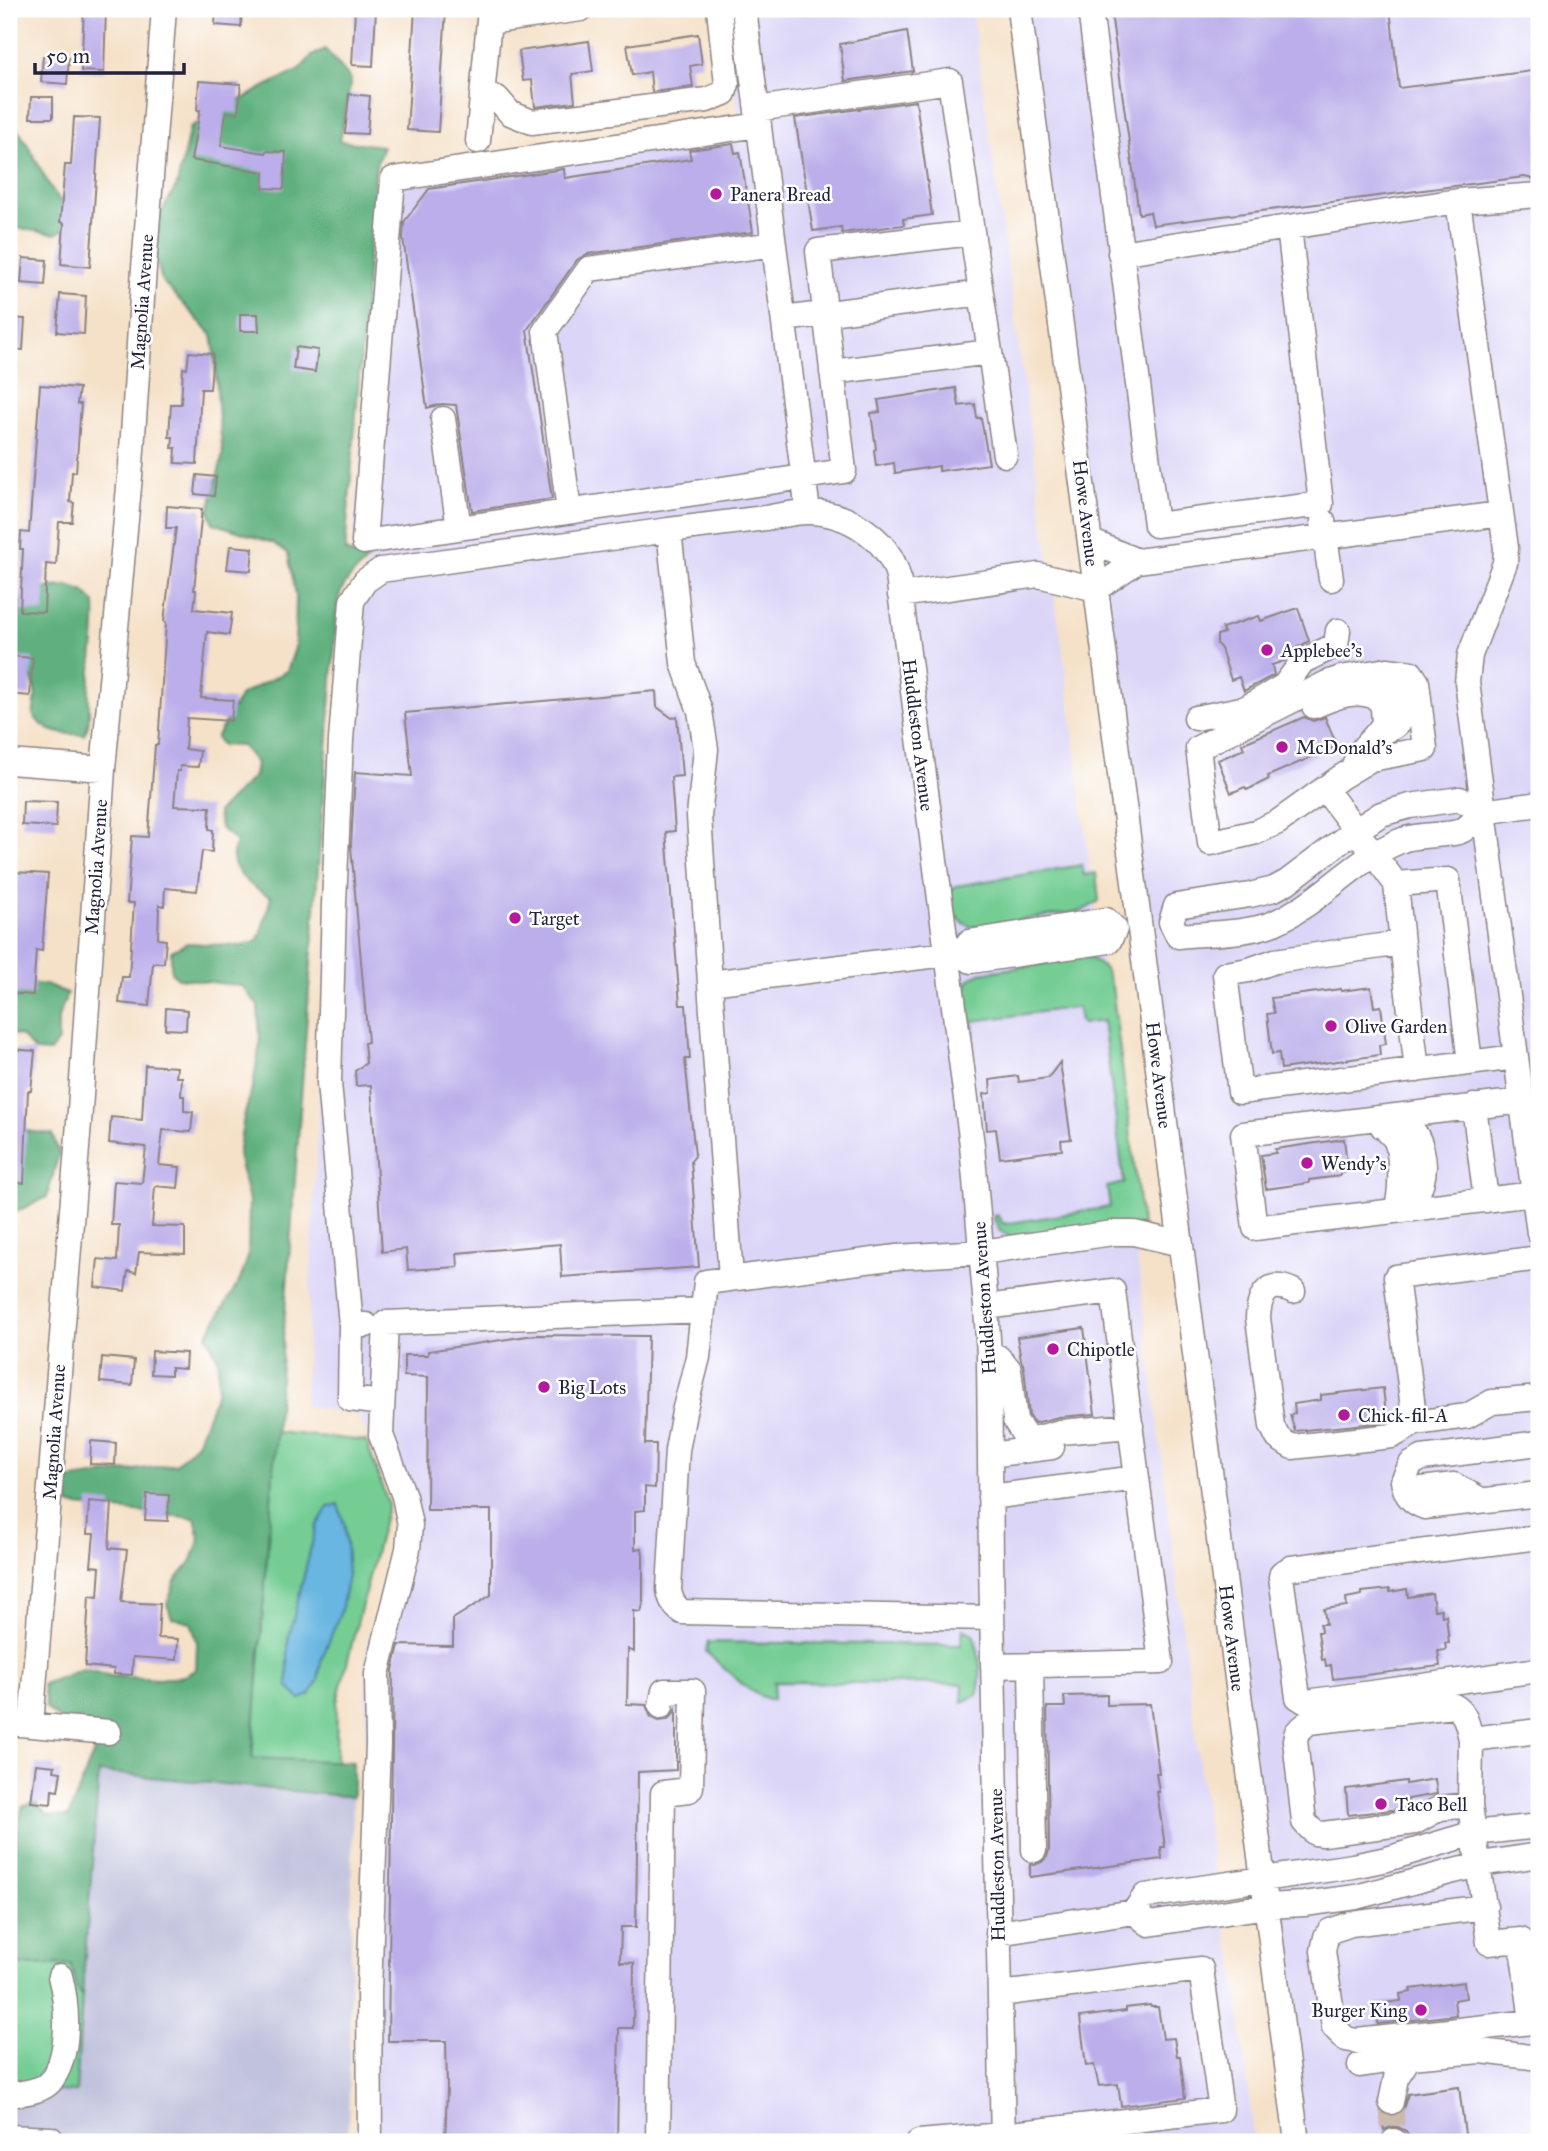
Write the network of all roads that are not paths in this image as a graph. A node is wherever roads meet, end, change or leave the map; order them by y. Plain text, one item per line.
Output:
1 (164, 9) edge
2 (581, 9) edge
3 (719, 9) edge
4 (744, 9) edge
5 (1019, 9) edge
6 (1090, 9) edge
7 (489, 15) edge
8 (482, 94) junction
9 (758, 117) junction
10 (478, 141) dead end
11 (1539, 195) edge
12 (1458, 201) junction
13 (1289, 227) junction
14 (972, 233) junction
15 (774, 244) junction
16 (1120, 253) junction
17 (981, 293) junction
18 (825, 313) junction
19 (784, 319) junction
20 (990, 352) junction
21 (832, 372) junction
22 (443, 419) dead end
23 (1004, 454) dead end
24 (804, 476) junction
25 (1321, 504) junction
26 (569, 511) junction
27 (808, 512) junction
28 (1501, 514) junction
29 (459, 528) junction
30 (669, 530) junction
31 (1326, 537) junction
32 (1090, 541) junction
33 (1136, 561) junction
34 (1331, 579) dead end
35 (1096, 589) junction
36 (900, 595) junction
37 (1338, 631) dead end
38 (1196, 718) dead end
39 (1199, 756) junction
40 (9, 762) edge
41 (103, 769) junction
42 (1353, 769) junction
43 (1325, 789) junction
44 (1539, 804) edge
45 (1483, 812) junction
46 (1356, 831) junction
47 (1373, 856) junction
48 (1396, 884) junction
49 (1171, 922) junction
50 (1140, 925) junction
51 (1115, 929) junction
52 (1402, 943) junction
53 (946, 954) junction
54 (710, 983) junction
55 (1516, 1056) junction
56 (1470, 1063) junction
57 (1417, 1070) junction
58 (1522, 1101) junction
59 (1474, 1106) junction
60 (1244, 1144) junction
61 (1534, 1194) junction
62 (1486, 1200) junction
63 (1405, 1210) junction
64 (1539, 1233) edge
65 (1181, 1244) junction
66 (982, 1252) junction
67 (1539, 1258) edge
68 (731, 1278) junction
69 (1293, 1291) dead end
70 (986, 1307) junction
71 (703, 1310) junction
72 (386, 1323) junction
73 (351, 1325) junction
74 (989, 1355) junction
75 (1539, 1398) edge
76 (382, 1403) junction
77 (1415, 1423) junction
78 (1131, 1431) junction
79 (1539, 1443) edge
80 (990, 1455) junction
81 (1138, 1478) junction
82 (1539, 1494) edge
83 (990, 1497) junction
84 (1539, 1537) edge
85 (992, 1618) junction
86 (1031, 1665) junction
87 (993, 1666) junction
88 (1539, 1670) edge
89 (661, 1706) dead end
90 (20, 1724) edge
91 (1539, 1731) edge
92 (109, 1732) dead end
93 (1471, 1739) junction
94 (1470, 1805) junction
95 (1539, 1826) edge
96 (1474, 1833) junction
97 (1034, 1850) dead end
98 (1539, 1855) edge
99 (1479, 1865) junction
100 (1264, 1880) junction
101 (1267, 1906) junction
102 (1485, 1907) junction
103 (1134, 1912) junction
104 (998, 1933) junction
105 (60, 1976) dead end
106 (1000, 1994) junction
107 (1534, 2011) edge
108 (1409, 2058) junction
109 (1539, 2058) edge
110 (1360, 2065) dead end
111 (9, 2095) edge
112 (1391, 2102) tunnel mouth
113 (9, 2137) edge
114 (51, 2139) dead end
115 (1002, 2139) edge
116 (370, 2142) edge
117 (658, 2142) edge
118 (919, 2142) edge
119 (1297, 2142) edge

1 - 41 street, Magnolia Avenue
2 - 7 street
3 - 8 street
4 - 9 street
5 - 32 street, Howe Avenue
6 - 16 street
7 - 8 street
8 - 10 street
9 - 14 street
9 - 15 street
9 - 29 street
11 - 12 street
12 - 13 street
12 - 28 street
13 - 16 street
13 - 25 street
14 - 17 street
14 - 18 street
15 - 19 street
15 - 26 street
16 - 25 street
17 - 18 street
17 - 20 street
18 - 19 street
18 - 21 street
19 - 24 street
20 - 21 street
20 - 23 street
21 - 24 street
22 - 29 street
24 - 26 street
24 - 27 street
25 - 31 street
26 - 29 street
27 - 30 street, Huddleston Avenue
27 - 36 street, Huddleston Avenue
28 - 31 street
28 - 45 street
30 - 54 street
30 - 73 street, Huddleston Avenue
31 - 33 street
31 - 34 street
32 - 33 street
32 - 35 street, Howe Avenue
33 - 35 street
35 - 36 street
35 - 50 street, Howe Avenue
36 - 53 street, Huddleston Avenue
37 - 38 street
39 - 42 street
39 - 42 street
39 - 43 street
40 - 41 street
41 - 90 street, Magnolia Avenue
42 - 43 street
43 - 46 street
44 - 45 street
45 - 46 street
45 - 47 street
45 - 55 street
46 - 47 street
46 - 49 street
47 - 48 street
47 - 49 street
48 - 52 street
48 - 56 street
49 - 50 street
50 - 51 street
50 - 65 street, Howe Avenue
51 - 51 street
52 - 57 street
52 - 57 street
53 - 54 street
53 - 66 street, Huddleston Avenue
54 - 68 street
55 - 56 street
55 - 58 street
56 - 57 street
58 - 59 street
58 - 61 street
59 - 60 street
59 - 62 street
60 - 63 street
60 - 63 street
61 - 62 street
61 - 64 street
62 - 63 street
65 - 66 street
65 - 100 street, Howe Avenue
66 - 68 street
66 - 70 street, Huddleston Avenue
67 - 77 street
68 - 71 street
69 - 77 street
70 - 74 street, Huddleston Avenue
70 - 78 street
71 - 72 street
71 - 85 street
72 - 73 street
72 - 76 street
73 - 76 street, Huddleston Avenue
74 - 78 street
74 - 80 street, Huddleston Avenue
75 - 77 street
76 - 116 street
78 - 80 street
78 - 81 street
79 - 82 street
80 - 83 street, Huddleston Avenue
81 - 83 street
81 - 86 street
83 - 85 street, Huddleston Avenue
84 - 88 street
85 - 87 street, Huddleston Avenue
86 - 87 street
86 - 97 street
87 - 104 street, Huddleston Avenue
89 - 117 street
90 - 92 street
91 - 93 street
93 - 94 street
93 - 94 street
94 - 96 street
95 - 96 street
96 - 99 street
96 - 100 street
98 - 99 street
99 - 101 street
99 - 102 street
100 - 101 street, Howe Avenue
100 - 103 street
101 - 103 street
101 - 119 street, Howe Avenue
102 - 107 street
102 - 107 street
103 - 104 street
104 - 106 street, Huddleston Avenue
105 - 111 street
106 - 115 street, Huddleston Avenue
106 - 115 street
108 - 109 street
108 - 110 street
108 - 112 street
113 - 114 street
115 - 118 street

